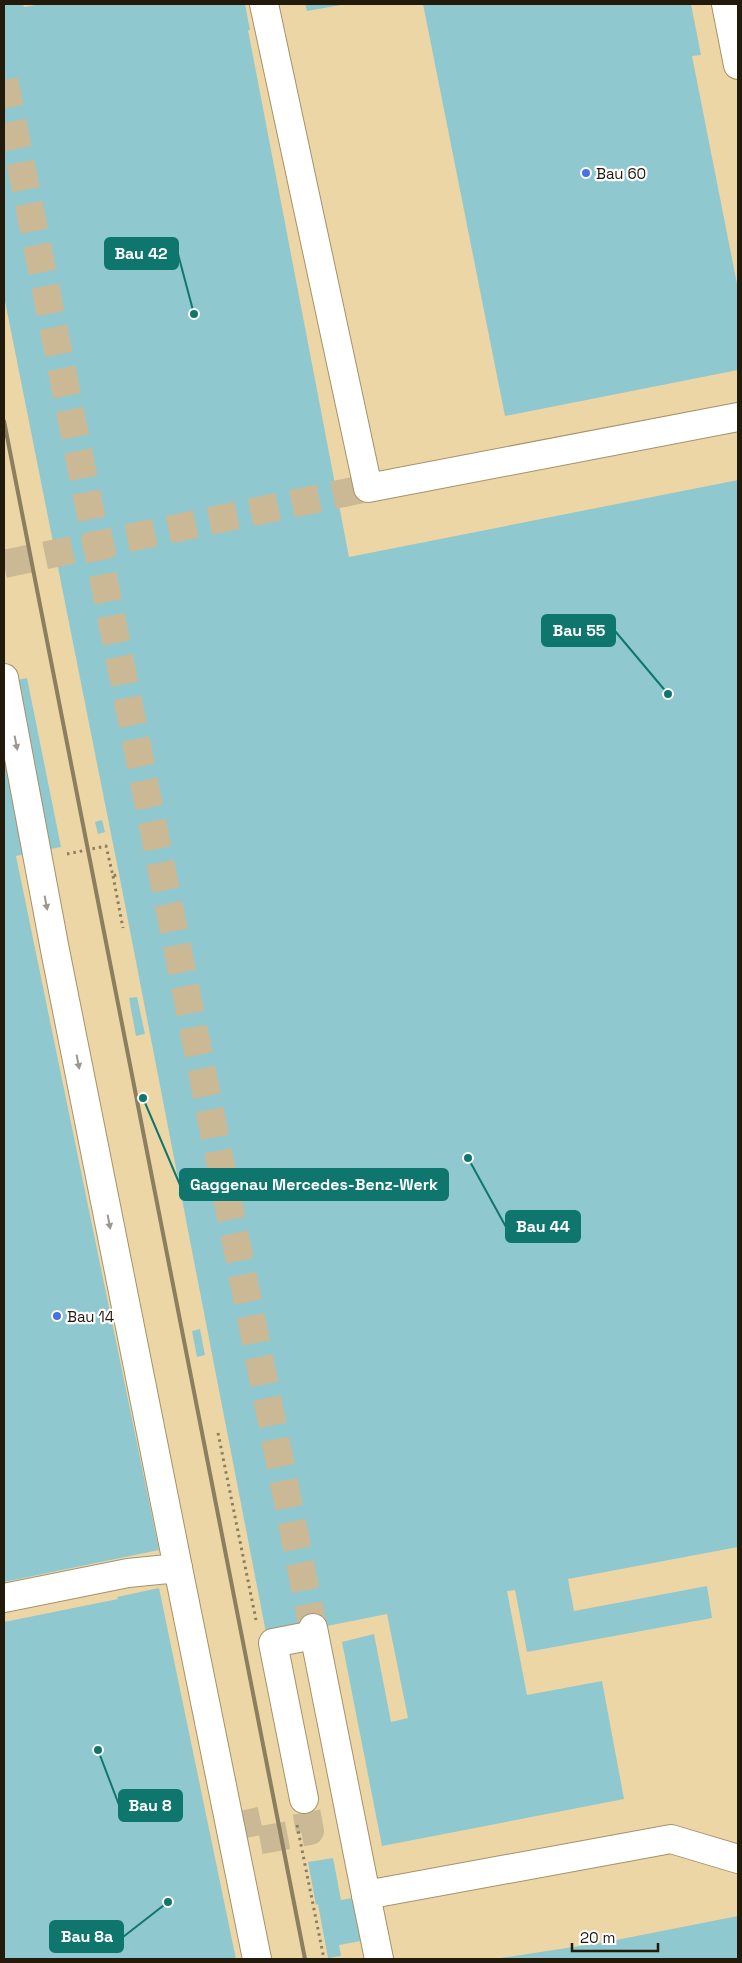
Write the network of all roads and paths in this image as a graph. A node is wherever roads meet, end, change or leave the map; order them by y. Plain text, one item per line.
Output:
1 (264, 4) edge
2 (726, 4) edge
3 (738, 65) edge
4 (738, 416) edge
5 (4, 678) edge
6 (68, 862) dead end
7 (119, 874) dead end
8 (113, 876) junction
9 (123, 928) dead end
10 (218, 1433) dead end
11 (227, 1479) dead end
12 (178, 1568) junction
13 (4, 1598) edge
14 (202, 1689) junction
15 (304, 1799) tunnel mouth
16 (244, 1810) tunnel mouth
17 (738, 1859) edge
18 (366, 1895) junction
19 (257, 1959) edge
20 (379, 1959) edge

1 - 4 lane
2 - 3 lane
5 -> 12 lane
6 - 8 path
7 - 8 path
8 - 9 path
10 - 11 path
12 - 13 lane
12 - 14 lane
14 - 16 lane
14 - 19 lane
15 - 18 lane
17 - 18 lane
18 - 20 lane

